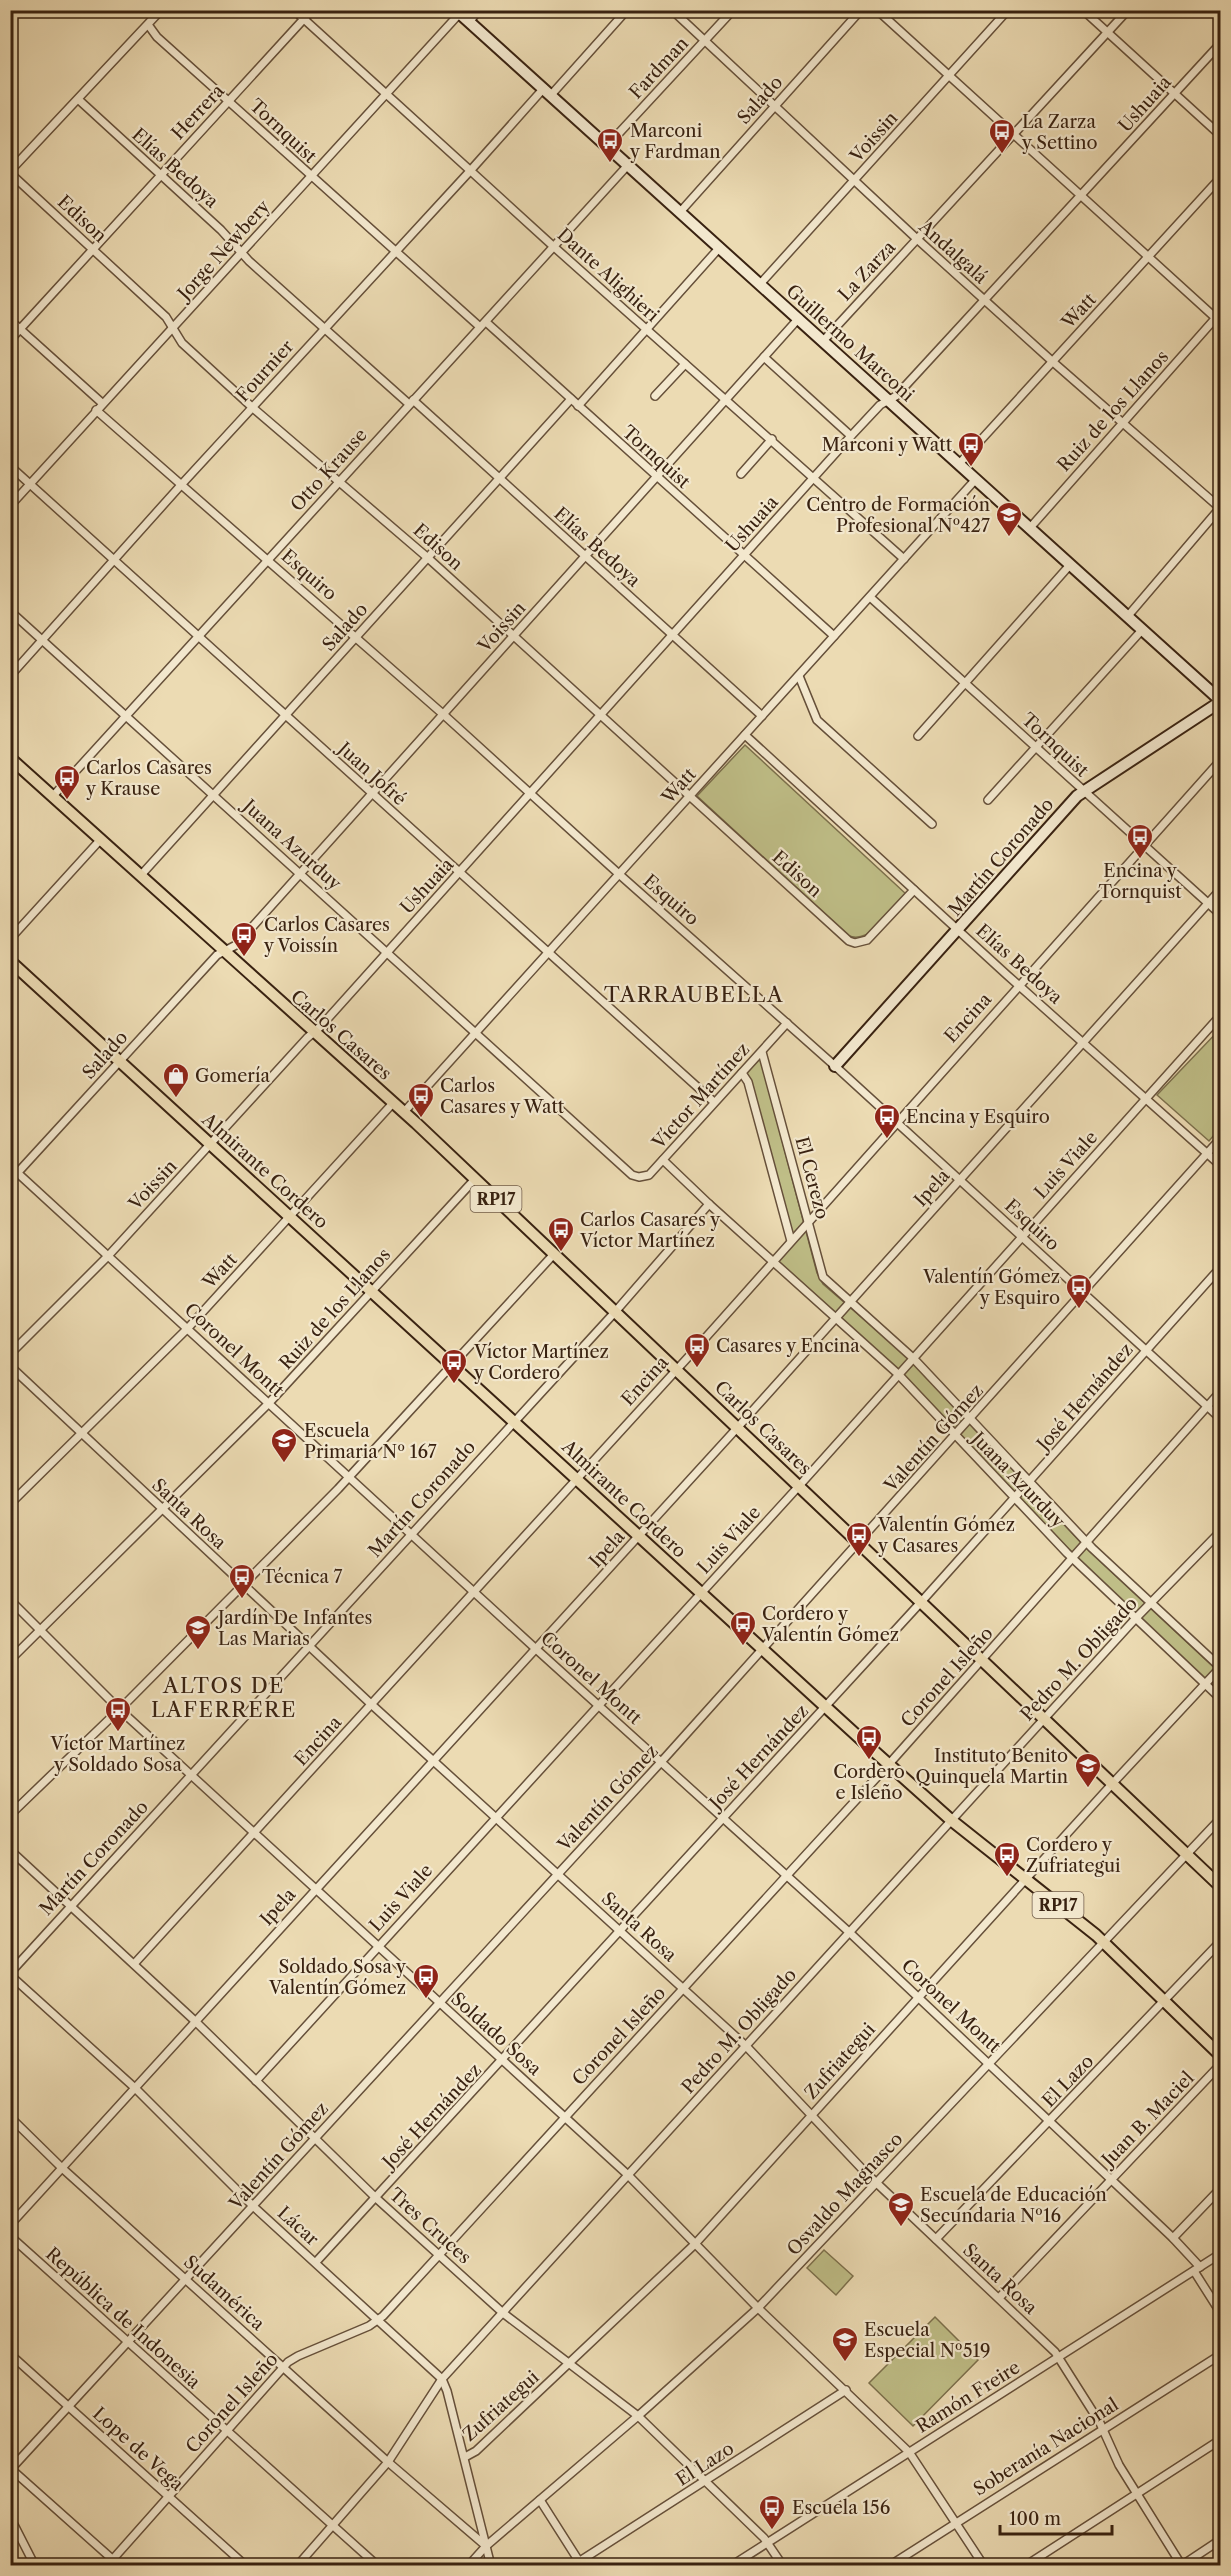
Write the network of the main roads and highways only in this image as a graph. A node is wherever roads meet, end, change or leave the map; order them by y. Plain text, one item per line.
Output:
1 (10, 758) edge
2 (10, 961) edge
3 (1221, 1887) edge
4 (1221, 2055) edge

1 - 3 main road, Carlos Casares / RP17
2 - 4 main road, Almirante Cordero / RP17

